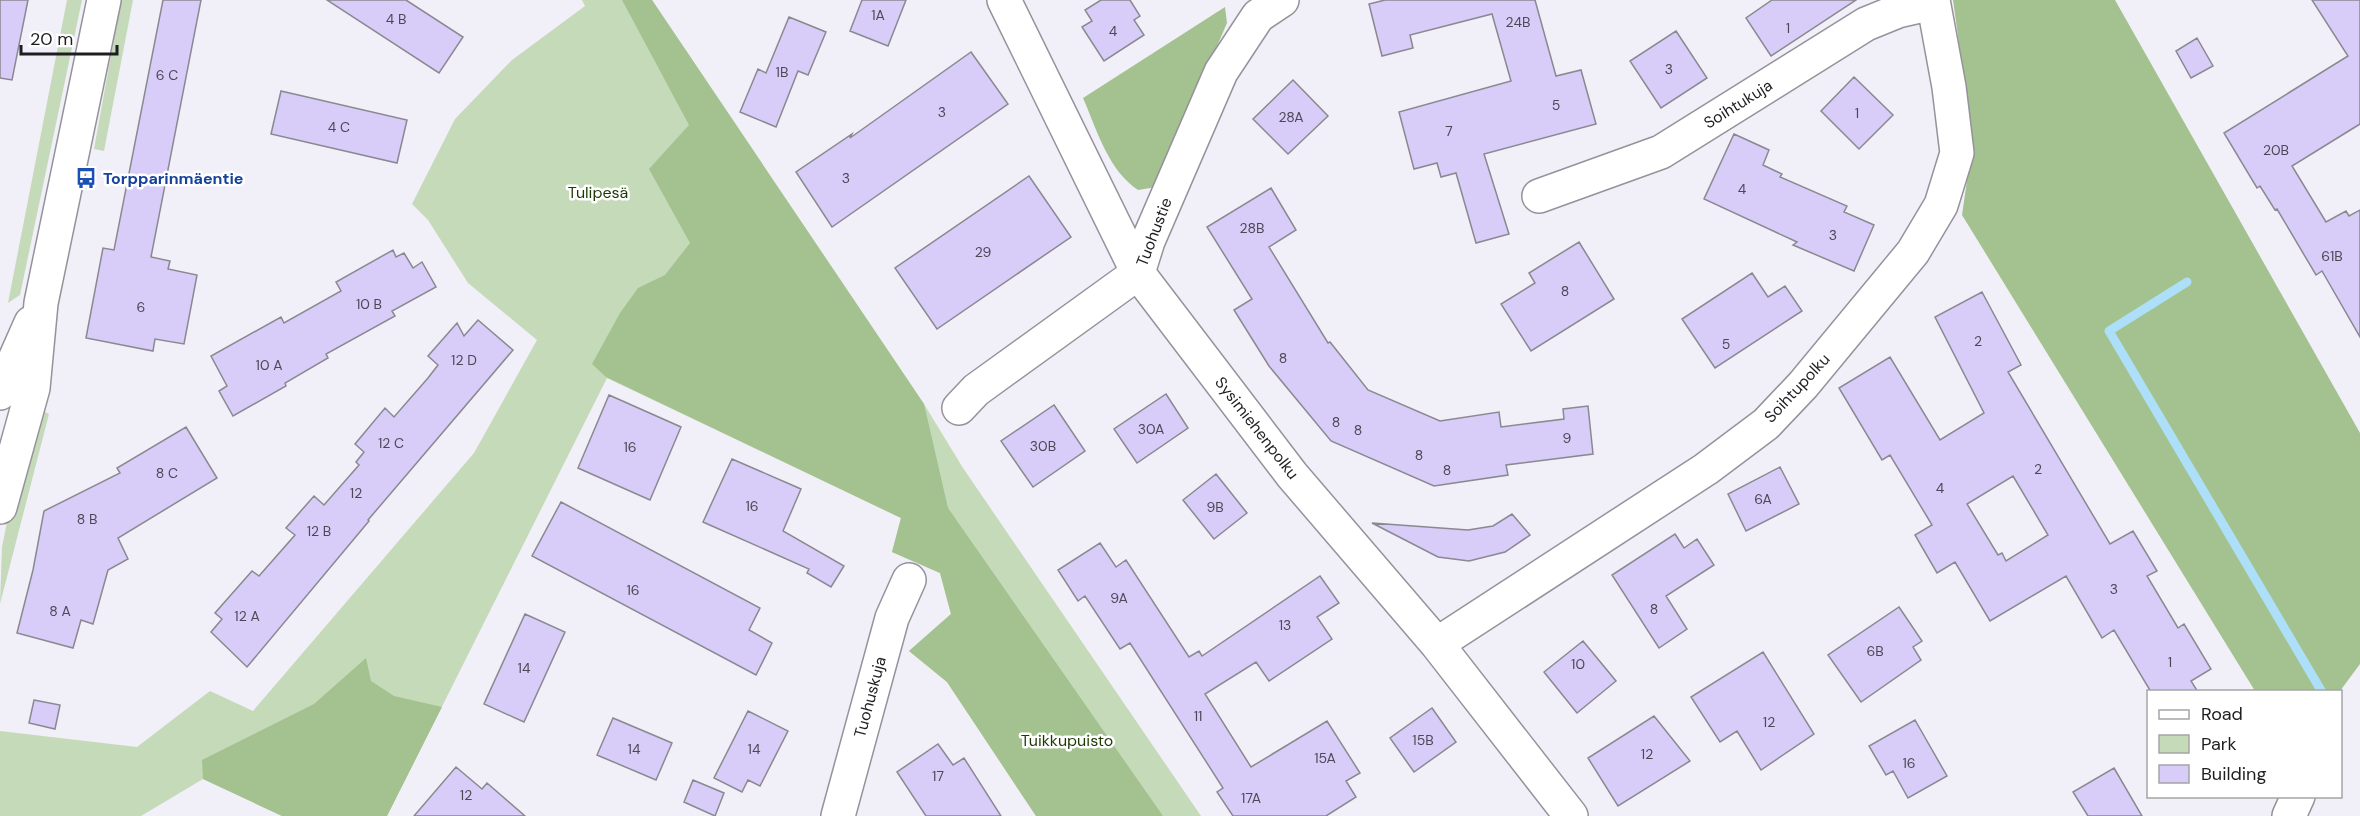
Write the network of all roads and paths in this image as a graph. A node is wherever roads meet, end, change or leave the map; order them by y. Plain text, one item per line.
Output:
1 (104, 0) edge
2 (1004, 0) edge
3 (1281, 0) edge
4 (1933, 2) edge
5 (1539, 196) dead end
6 (1138, 273) junction
7 (42, 303) junction
8 (0, 393) edge
9 (959, 408) dead end
10 (1, 494) edge
11 (909, 580) dead end
12 (1437, 644) junction
13 (2297, 798) edge
14 (838, 816) edge
15 (1571, 816) edge
16 (2289, 816) edge

1 - 7 street
2 - 6 street, Sysimiehenpolku
3 - 6 street, Tuohustie
4 - 5 street, Soihtukuja
4 - 12 street, Soihtupolku
6 - 9 street, Tuohustie
6 - 12 street, Sysimiehenpolku
7 - 8 street
7 - 10 street
11 - 14 street, Tuohuskuja
12 - 15 street, Sysimiehenpolku
13 - 16 street

